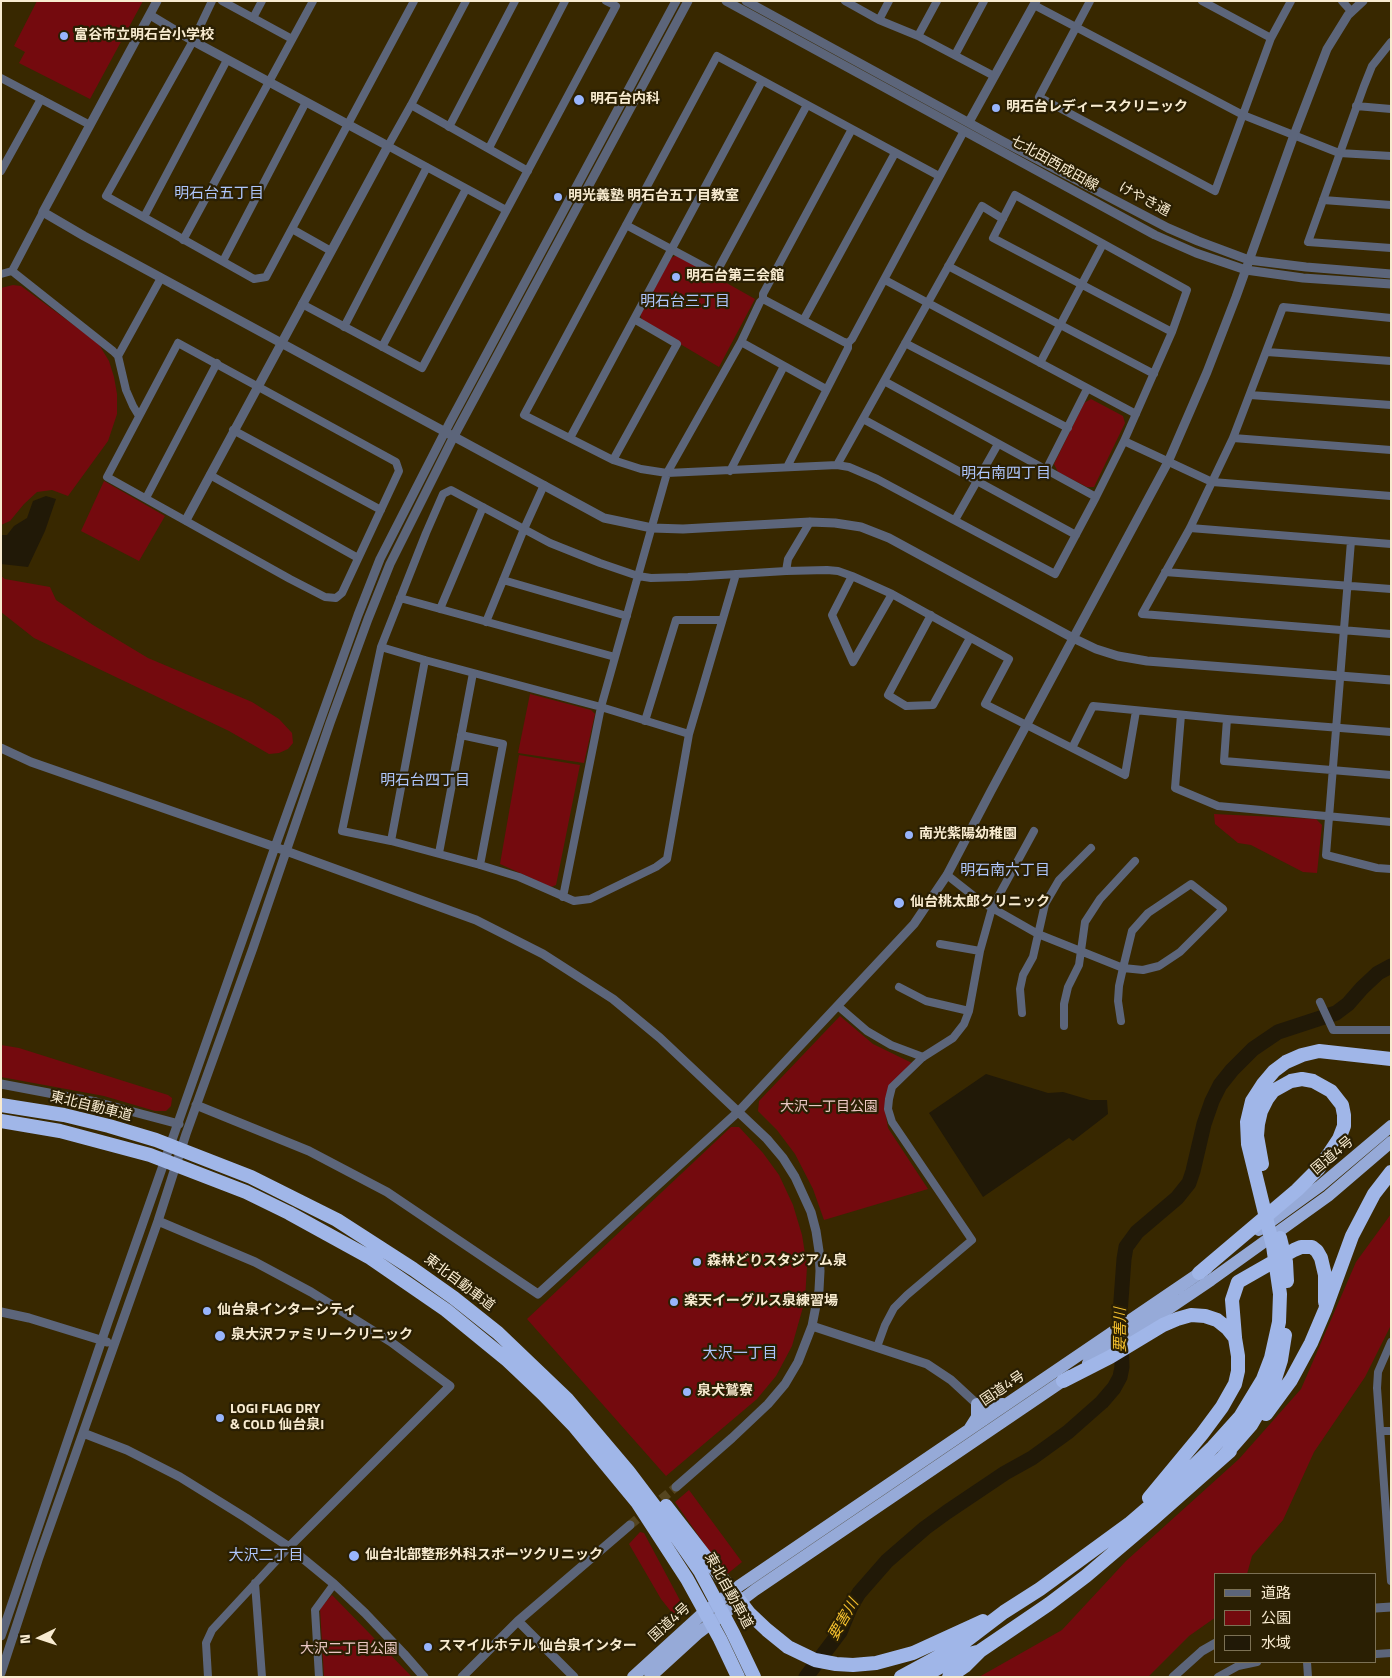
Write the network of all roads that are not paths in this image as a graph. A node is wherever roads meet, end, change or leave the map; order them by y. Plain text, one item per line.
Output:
1 (157, 1) edge
2 (212, 1) edge
3 (222, 1) edge
4 (262, 1) edge
5 (313, 1) edge
6 (466, 1) edge
7 (515, 1) edge
8 (565, 1) edge
9 (606, 1) edge
10 (676, 1) edge
11 (688, 1) edge
12 (726, 1) edge
13 (746, 1) edge
14 (845, 1) edge
15 (889, 1) edge
16 (937, 1) edge
17 (984, 1) edge
18 (1090, 1) edge
19 (1202, 1) edge
20 (1291, 1) edge
21 (1342, 1) edge
22 (1363, 1) edge
23 (413, 2) edge
24 (1035, 3) edge
25 (1352, 11) junction
26 (150, 15) junction
27 (254, 18) junction
28 (879, 20) junction
29 (1076, 27) junction
30 (918, 36) junction
31 (1271, 38) junction
32 (292, 39) junction
33 (193, 41) junction
34 (1391, 42) edge
35 (1384, 49) junction
36 (955, 55) junction
37 (1391, 56) edge
38 (227, 60) junction
39 (994, 76) junction
40 (1, 78) edge
41 (762, 80) junction
42 (269, 82) junction
43 (41, 99) junction
44 (306, 102) junction
45 (411, 105) junction
46 (807, 105) junction
47 (1356, 106) junction
48 (1391, 109) edge
49 (1243, 115) junction
50 (969, 122) junction
51 (90, 125) junction
52 (349, 125) junction
53 (449, 127) junction
54 (852, 130) junction
55 (964, 131) junction
56 (1294, 135) junction
57 (388, 146) junction
58 (489, 148) junction
59 (894, 153) junction
60 (1339, 153) junction
61 (1391, 156) edge
62 (427, 167) junction
63 (1, 171) edge
64 (528, 171) junction
65 (939, 176) junction
66 (466, 189) junction
67 (1323, 200) junction
68 (1391, 205) edge
69 (506, 210) junction
70 (43, 212) junction
71 (144, 217) junction
72 (1003, 219) junction
73 (626, 225) junction
74 (292, 229) junction
75 (183, 240) junction
76 (1103, 244) junction
77 (1391, 248) edge
78 (671, 249) junction
79 (331, 251) junction
80 (1249, 260) junction
81 (223, 261) junction
82 (948, 266) junction
83 (1246, 270) junction
84 (12, 271) junction
85 (1, 274) edge
86 (1391, 274) edge
87 (162, 278) junction
88 (885, 280) junction
89 (1391, 284) edge
90 (1081, 285) junction
91 (763, 299) junction
92 (927, 303) junction
93 (302, 304) junction
94 (1391, 318) edge
95 (634, 319) junction
96 (804, 319) junction
97 (1060, 325) junction
98 (344, 327) junction
99 (1172, 332) junction
100 (741, 342) junction
101 (280, 343) junction
102 (848, 343) junction
103 (905, 343) junction
104 (382, 347) junction
105 (1267, 352) junction
106 (118, 356) junction
107 (1391, 361) edge
108 (217, 363) junction
109 (1040, 363) junction
110 (784, 366) junction
111 (1154, 374) junction
112 (884, 381) junction
113 (257, 386) junction
114 (826, 389) junction
115 (1088, 389) junction
116 (1250, 395) junction
117 (1391, 406) edge
118 (1136, 414) junction
119 (139, 416) junction
120 (863, 419) junction
121 (1068, 428) junction
122 (233, 430) junction
123 (450, 434) junction
124 (570, 438) junction
125 (1233, 438) junction
126 (1124, 441) junction
127 (998, 444) junction
128 (1391, 450) edge
129 (613, 460) junction
130 (1168, 462) junction
131 (837, 465) junction
132 (787, 467) junction
133 (1046, 470) junction
134 (730, 471) junction
135 (667, 473) junction
136 (210, 475) junction
137 (977, 481) junction
138 (1212, 482) junction
139 (544, 485) junction
140 (1391, 496) edge
141 (1096, 497) junction
142 (146, 498) junction
143 (483, 507) junction
144 (381, 510) junction
145 (186, 520) junction
146 (955, 520) junction
147 (810, 522) junction
148 (652, 528) junction
149 (1190, 528) junction
150 (524, 530) junction
151 (1076, 535) junction
152 (1351, 541) junction
153 (1391, 544) edge
154 (358, 558) junction
155 (786, 571) junction
156 (1165, 572) junction
157 (736, 574) junction
158 (638, 576) junction
159 (852, 576) junction
160 (503, 580) junction
161 (1348, 586) junction
162 (1391, 589) edge
163 (892, 594) junction
164 (400, 598) junction
165 (440, 609) junction
166 (931, 615) junction
167 (627, 616) junction
168 (722, 620) junction
169 (486, 622) junction
170 (1344, 630) junction
171 (1391, 634) edge
172 (970, 638) junction
173 (1073, 638) junction
174 (381, 647) junction
175 (615, 657) junction
176 (425, 660) junction
177 (473, 673) junction
178 (1340, 676) junction
179 (1391, 680) edge
180 (601, 707) junction
181 (1136, 711) junction
182 (1181, 715) junction
183 (1228, 719) junction
184 (645, 721) junction
185 (1027, 725) junction
186 (1336, 728) junction
187 (1391, 732) edge
188 (689, 734) junction
189 (461, 735) junction
190 (1, 748) edge
191 (1072, 748) junction
192 (1333, 770) junction
193 (1391, 775) edge
194 (1329, 817) junction
195 (1391, 822) edge
196 (1034, 831) dead end
197 (391, 841) junction
198 (274, 847) junction
199 (1091, 848) dead end
200 (286, 851) junction
201 (438, 854) junction
202 (1135, 861) dead end
203 (480, 865) junction
204 (1391, 869) edge
205 (946, 875) junction
206 (563, 897) junction
207 (992, 908) junction
208 (1038, 934) junction
209 (940, 944) dead end
210 (980, 951) junction
211 (1081, 952) junction
212 (1123, 968) junction
213 (899, 987) dead end
214 (838, 1006) junction
215 (1321, 1006) dead end
216 (969, 1011) junction
217 (1022, 1013) dead end
218 (1121, 1021) dead end
219 (1064, 1026) dead end
220 (1391, 1030) edge
221 (923, 1057) junction
222 (1391, 1059) edge
223 (1, 1084) edge
224 (1, 1105) edge
225 (196, 1105) junction
226 (739, 1111) junction
227 (1, 1121) edge
228 (1391, 1126) edge
229 (178, 1127) junction
230 (1391, 1142) edge
231 (1391, 1172) edge
232 (1266, 1196) junction
233 (158, 1221) junction
234 (1281, 1265) junction
235 (1199, 1273) junction
236 (1325, 1310) junction
237 (1, 1312) edge
238 (812, 1326) junction
239 (1235, 1338) junction
240 (1130, 1339) junction
241 (102, 1341) junction
242 (1391, 1342) edge
243 (114, 1345) junction
244 (877, 1347) junction
245 (1063, 1381) joint
246 (1010, 1402) junction
247 (978, 1404) junction
248 (968, 1431) junction
249 (1380, 1431) junction
250 (1391, 1431) edge
251 (83, 1433) junction
252 (1224, 1457) junction
253 (676, 1487) tunnel mouth
254 (1129, 1524) junction
255 (630, 1525) tunnel mouth
256 (289, 1547) junction
257 (705, 1568) junction
258 (1391, 1581) edge
259 (256, 1583) junction
260 (334, 1584) junction
261 (1391, 1607) edge
262 (1377, 1608) edge
263 (1004, 1612) junction
264 (518, 1620) junction
265 (1, 1636) edge
266 (1214, 1644) edge
267 (980, 1651) junction
268 (1391, 1652) edge
269 (1377, 1654) edge
270 (1252, 1663) edge
271 (1307, 1663) edge
272 (1, 1673) edge
273 (208, 1677) edge
274 (262, 1677) edge
275 (319, 1677) edge
276 (424, 1677) edge
277 (462, 1677) edge
278 (574, 1677) edge
279 (634, 1677) edge
280 (650, 1677) edge
281 (738, 1677) edge
282 (754, 1677) edge
283 (901, 1677) edge
284 (922, 1677) edge
285 (950, 1677) edge
286 (1174, 1677) edge
287 (1218, 1677) edge
288 (1308, 1677) edge

1 - 26 street
2 - 33 street
3 - 27 street
4 - 27 street
5 - 32 street
6 - 45 street
7 - 53 street
8 - 58 street
9 - 64 street
10 - 123 street
11 - 123 street
12 - 55 street, 七北田西成田線
13 - 50 street, けやき通
14 - 28 street
15 - 28 street
16 - 30 street
17 - 36 street
18 - 29 street
19 - 31 street
20 - 31 street
21 - 25 street
22 - 25 street
23 - 52 street
24 - 29 street
24 - 39 street
25 - 56 street
26 - 33 street
26 - 51 street
27 - 32 street
28 - 30 street
29 - 49 street
29 - 49 street
30 - 36 street
31 - 49 street
32 - 42 street
33 - 38 street
33 - 71 street
34 - 35 street
35 - 37 street
35 - 47 street
36 - 39 street
38 - 42 street
38 - 71 street
39 - 50 street
40 - 43 street
41 - 46 street
41 - 73 street
41 - 78 street
42 - 44 street
42 - 75 street
43 - 51 street
43 - 63 street
44 - 52 street
44 - 81 street
45 - 53 street
45 - 57 street
46 - 54 street
46 - 78 street
47 - 48 street
47 - 60 street
49 - 56 street
50 - 80 street, けやき通
51 - 70 street
52 - 57 street
52 - 74 street
53 - 58 street
54 - 59 street
54 - 91 street
55 - 65 street
55 - 83 street, 七北田西成田線
56 - 60 street
56 - 80 street
57 - 62 street
57 - 79 street
58 - 64 street
59 - 65 street
59 - 96 street
60 - 61 street
60 - 67 street
62 - 66 street
62 - 98 street
64 - 69 street
65 - 88 street
66 - 69 street
66 - 104 street
67 - 68 street
67 - 77 street
69 - 104 street
70 - 84 street
70 - 87 street
71 - 75 street
72 - 76 street
72 - 82 street
72 - 90 street
73 - 78 street
73 - 124 street
74 - 79 street
74 - 81 street
75 - 81 street
76 - 90 street
76 - 99 street
78 - 95 street
79 - 93 street
80 - 83 street
80 - 86 street, けやき通
82 - 92 street
82 - 97 street
83 - 89 street, 七北田西成田線
83 - 130 street
84 - 85 street
84 - 106 street
87 - 101 street
87 - 106 street
88 - 92 street
88 - 102 street
90 - 97 street
90 - 99 street
91 - 96 street
91 - 100 street
92 - 103 street
92 - 109 street
93 - 98 street
93 - 101 street
94 - 105 street
95 - 124 street
95 - 129 street
96 - 102 street
97 - 109 street
97 - 111 street
98 - 104 street
99 - 111 street
100 - 110 street
100 - 135 street
101 - 113 street
101 - 123 street
102 - 114 street
103 - 112 street
103 - 121 street
105 - 107 street
105 - 116 street
106 - 119 street
108 - 113 street
108 - 119 street
108 - 142 street
109 - 115 street
110 - 114 street
110 - 134 street
111 - 118 street
112 - 120 street
112 - 127 street
113 - 122 street
113 - 144 street
114 - 132 street
115 - 118 street
115 - 121 street
116 - 117 street
116 - 125 street
118 - 126 street
119 - 142 street
120 - 131 street
120 - 137 street
121 - 133 street
122 - 136 street
122 - 144 street
123 - 139 street
123 - 198 street
123 - 200 street
124 - 129 street
125 - 128 street
125 - 138 street
126 - 130 street
126 - 141 street
127 - 133 street
127 - 137 street
129 - 135 street
130 - 138 street
130 - 173 street
131 - 132 street
131 - 146 street
132 - 134 street
133 - 141 street
134 - 135 street
135 - 148 street
136 - 145 street
136 - 154 street
137 - 146 street
137 - 151 street
138 - 140 street
138 - 149 street
139 - 148 street
139 - 150 street
141 - 151 street
142 - 145 street
143 - 150 street
143 - 164 street
143 - 165 street
144 - 154 street
145 - 154 street
146 - 151 street
147 - 148 street
147 - 155 street
147 - 173 street
148 - 158 street
149 - 152 street
149 - 156 street
150 - 158 street
150 - 160 street
152 - 153 street
152 - 161 street
155 - 157 street
155 - 159 street
156 - 161 street
156 - 170 street
157 - 158 street
157 - 168 street
158 - 167 street
159 - 163 street
159 - 163 street
160 - 167 street
160 - 169 street
161 - 162 street
161 - 170 street
163 - 166 street
164 - 165 street
164 - 174 street
165 - 169 street
166 - 172 street
166 - 172 street
167 - 175 street
168 - 184 street
168 - 188 street
169 - 175 street
170 - 171 street
170 - 178 street
172 - 185 street
173 - 178 street
173 - 185 street
174 - 176 street
174 - 197 street
175 - 180 street
176 - 177 street
176 - 197 street
177 - 180 street
177 - 189 street
178 - 179 street
178 - 186 street
180 - 184 street
180 - 206 street
181 - 182 street
181 - 191 street
181 - 191 street
182 - 183 street
182 - 194 street
183 - 186 street
183 - 192 street
184 - 188 street
185 - 191 street
185 - 205 street
186 - 187 street
186 - 192 street
188 - 206 street
189 - 201 street
189 - 203 street
190 - 198 street
192 - 193 street
192 - 194 street
194 - 195 street
194 - 204 street
196 - 207 street
197 - 201 street
198 - 200 street
198 - 229 street
199 - 208 street
200 - 225 street
200 - 226 street
201 - 203 street
202 - 211 street
203 - 206 street
205 - 207 street
205 - 214 street
207 - 208 street
207 - 210 street
208 - 211 street
208 - 217 street
209 - 210 street
210 - 216 street
211 - 212 street
211 - 219 street
212 - 212 street
212 - 218 street
213 - 216 street
214 - 221 street
214 - 226 street
215 - 220 street
216 - 221 street
221 - 244 street
222 - 232 highway
223 - 229 street
224 - 257 highway, 東北自動車道
225 - 226 street
225 - 233 street
226 - 238 street
227 - 281 highway
228 - 235 highway, 国道4号
229 - 241 street
230 - 240 highway, 国道4号
231 - 236 highway
232 - 234 highway
232 - 235 highway
233 - 243 street
233 - 256 street
234 - 252 highway
234 - 254 highway
235 - 246 highway, 国道4号
236 - 239 highway
236 - 252 highway
237 - 241 street
238 - 244 street
238 - 253 street
239 - 240 highway
239 - 254 highway
240 - 245 highway
241 - 243 street
241 - 265 street
242 - 249 street
243 - 251 street
244 - 247 street
245 - 280 highway, 国道4号
246 - 247 highway
246 - 248 highway, 国道4号
247 - 248 highway
248 - 279 highway, 国道4号
249 - 250 street
249 - 258 street
251 - 256 street
251 - 272 street
252 - 267 highway
254 - 263 highway
255 - 264 street
256 - 259 street
256 - 260 street
257 - 263 highway
257 - 282 highway, 東北自動車道
259 - 273 street
259 - 274 street
260 - 275 street
260 - 276 street
261 - 262 street
263 - 283 highway
264 - 277 street
264 - 278 street
266 - 286 street
267 - 284 highway
267 - 285 highway
268 - 269 street
270 - 287 street
271 - 288 street

